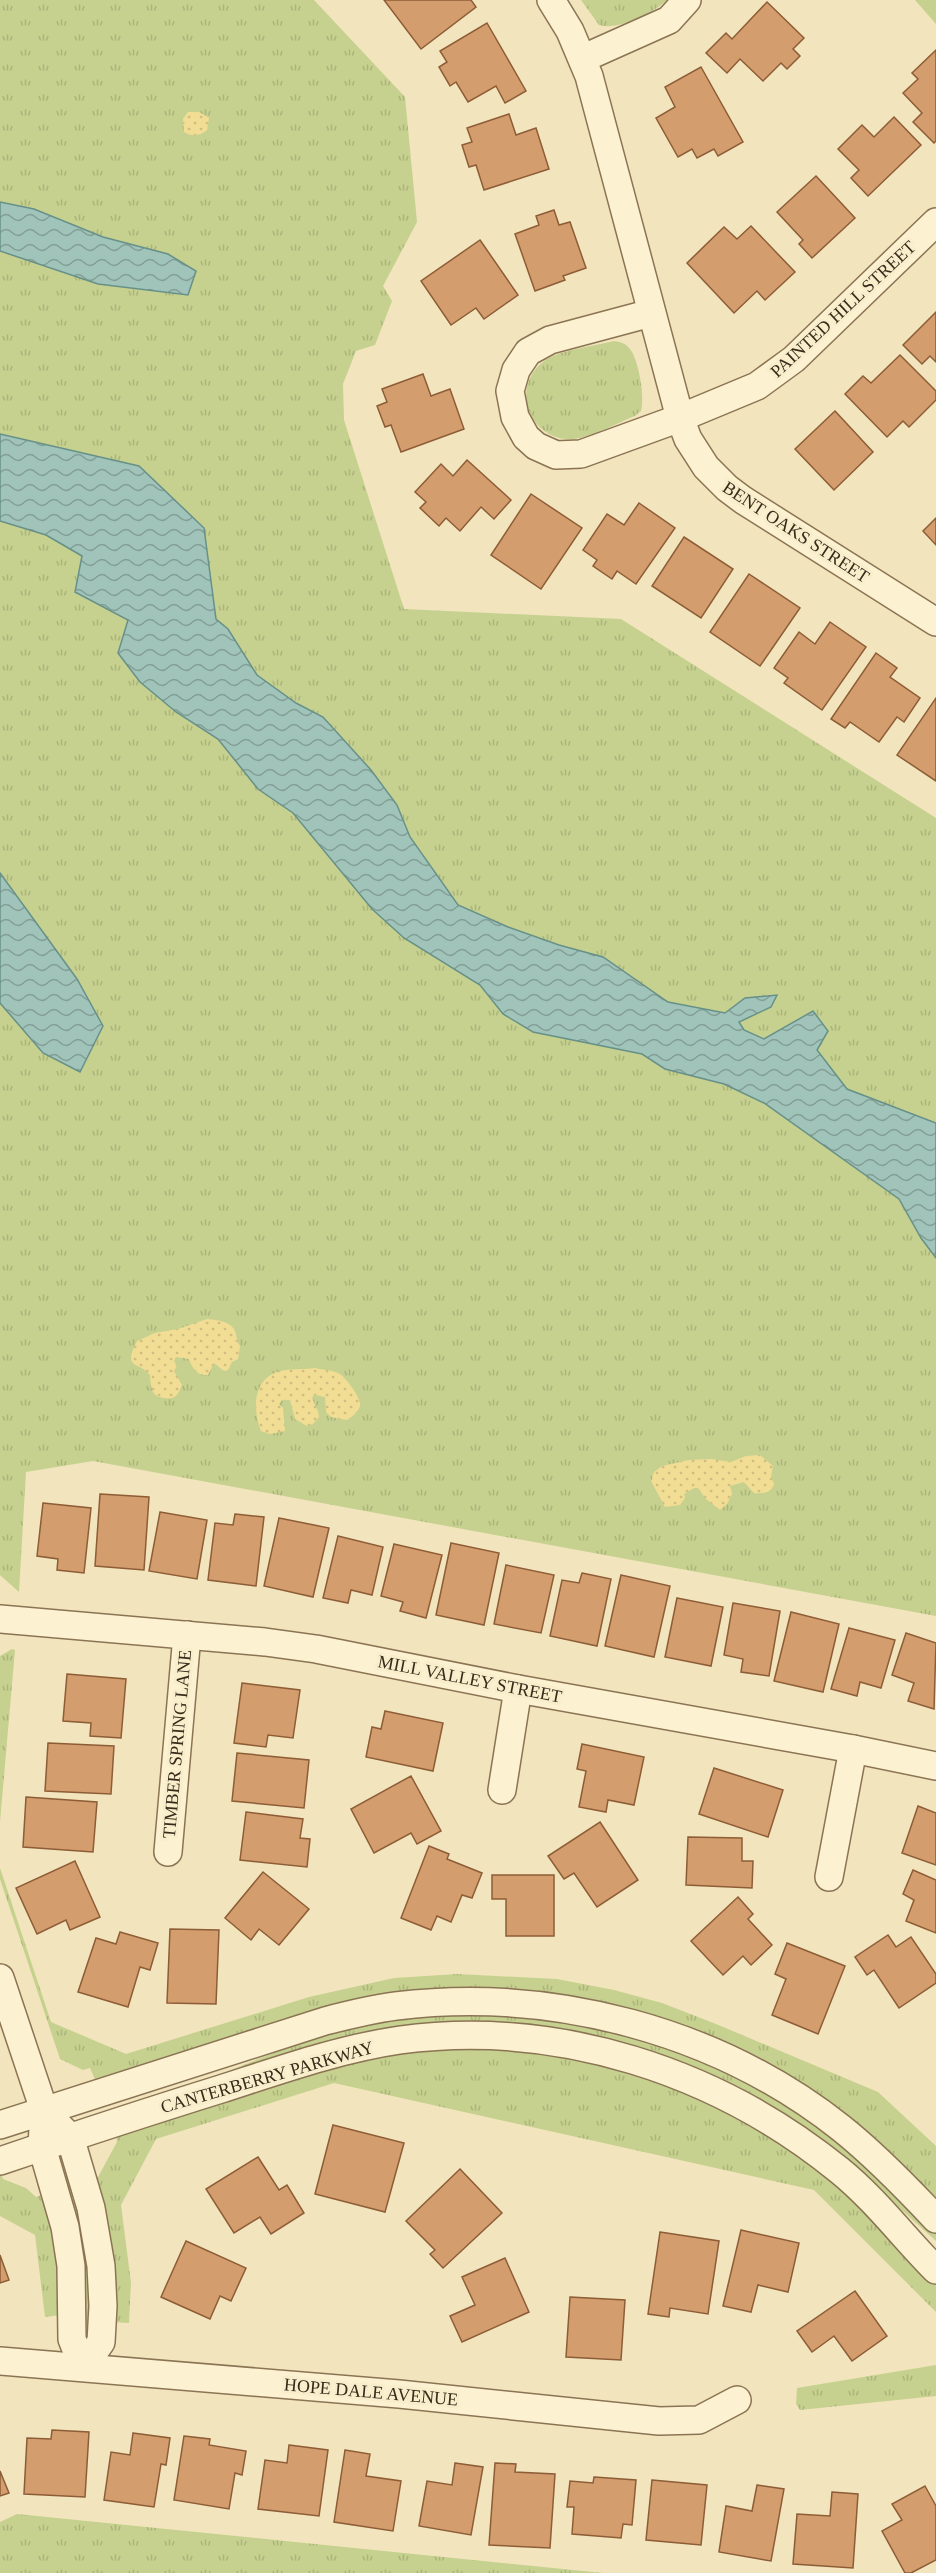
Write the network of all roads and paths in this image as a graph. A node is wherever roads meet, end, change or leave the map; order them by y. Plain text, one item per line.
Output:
1 (551, 0) edge
2 (687, 0) edge
3 (584, 57) junction
4 (936, 222) edge
5 (651, 313) junction
6 (680, 418) junction
7 (936, 622) edge
8 (0, 1619) edge
9 (187, 1635) junction
10 (518, 1689) junction
11 (853, 1749) junction
12 (936, 1766) edge
13 (502, 1790) dead end
14 (168, 1852) dead end
15 (829, 1877) dead end
16 (0, 1978) edge
17 (44, 2110) junction
18 (0, 2125) edge
19 (70, 2137) junction
20 (42, 2147) junction
21 (0, 2161) edge
22 (936, 2219) edge
23 (936, 2270) edge
24 (0, 2361) edge
25 (83, 2367) junction
26 (737, 2400) dead end

1 - 3 street, BENT OAKS STREET
2 - 3 street
3 - 5 street, BENT OAKS STREET
4 - 6 street, PAINTED HILL STREET
5 - 6 street, BENT OAKS STREET
5 - 6 street
6 - 7 street, BENT OAKS STREET
8 - 9 street, MILL VALLEY STREET
9 - 10 street, MILL VALLEY STREET
9 - 14 street, TIMBER SPRING LANE
10 - 11 street, MILL VALLEY STREET
10 - 13 street
11 - 12 street, MILL VALLEY STREET
11 - 15 street
16 - 17 street
17 - 18 street, CANTERBERRY PARKWAY
17 - 19 street
17 - 20 street
17 - 22 street, CANTERBERRY PARKWAY
19 - 20 street, CANTERBERRY PARKWAY
19 - 23 street, CANTERBERRY PARKWAY
19 - 25 street
20 - 21 street, CANTERBERRY PARKWAY
20 - 25 street
24 - 25 street, HOPE DALE AVENUE
25 - 26 street, HOPE DALE AVENUE

